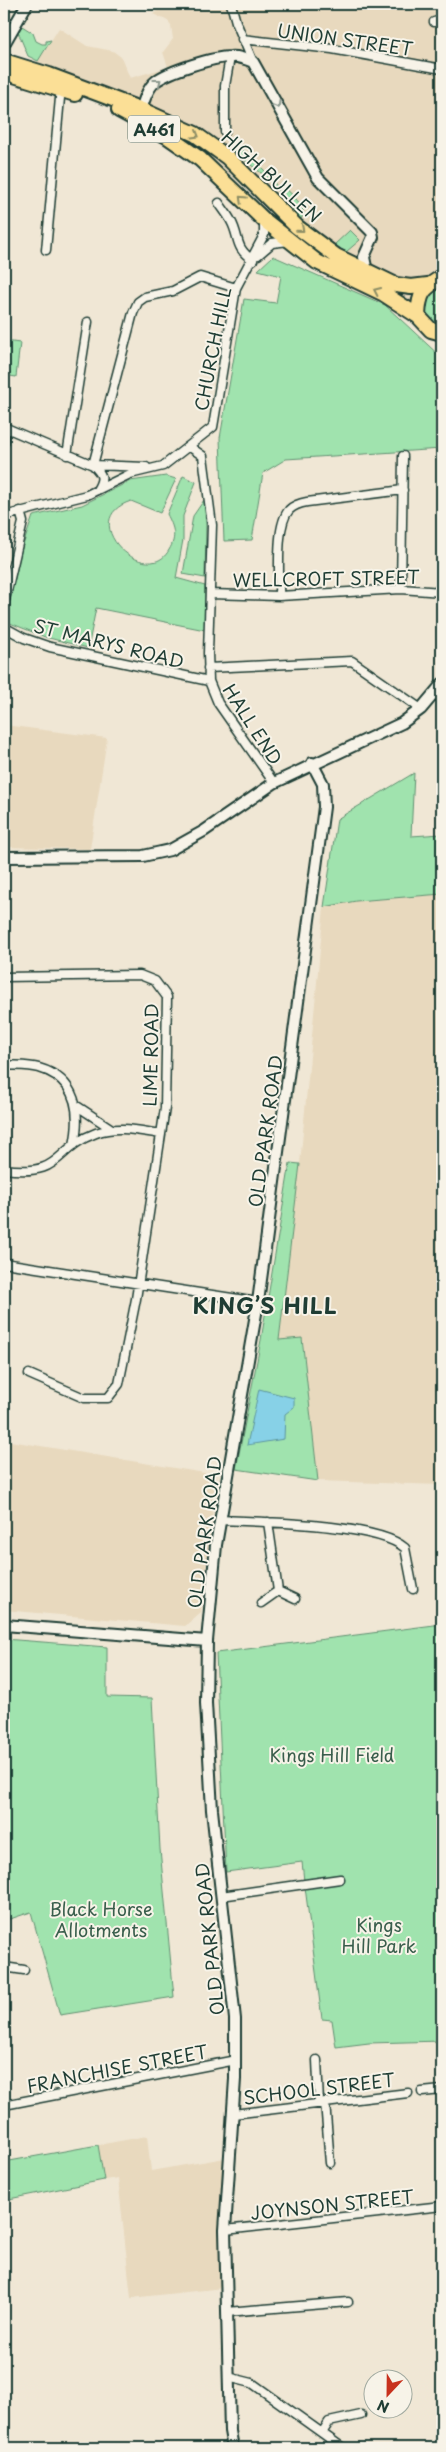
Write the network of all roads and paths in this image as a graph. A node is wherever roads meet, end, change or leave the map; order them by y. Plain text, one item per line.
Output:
1 (27, 4) edge
2 (231, 4) edge
3 (442, 20) edge
4 (434, 22) dead end
5 (242, 39) junction
6 (4, 44) edge
7 (230, 57) junction
8 (4, 61) edge
9 (253, 62) junction
10 (4, 66) edge
11 (442, 69) edge
12 (4, 72) edge
13 (33, 76) junction
14 (62, 86) junction
15 (142, 110) junction
16 (225, 132) dead end
17 (190, 152) junction
18 (241, 171) junction
19 (219, 203) dead end
20 (264, 220) junction
21 (278, 232) junction
22 (290, 241) junction
23 (266, 247) junction
24 (46, 250) dead end
25 (253, 260) junction
26 (367, 272) junction
27 (438, 280) edge
28 (236, 288) junction
29 (418, 316) junction
30 (88, 322) dead end
31 (442, 332) edge
32 (5, 427) edge
33 (4, 443) edge
34 (190, 447) junction
35 (67, 455) junction
36 (404, 456) dead end
37 (93, 465) junction
38 (163, 466) junction
39 (97, 490) junction
40 (403, 490) junction
41 (20, 511) junction
42 (4, 516) edge
43 (401, 589) junction
44 (442, 592) edge
45 (210, 594) junction
46 (279, 596) junction
47 (4, 604) edge
48 (4, 627) edge
49 (208, 668) junction
50 (209, 681) junction
51 (442, 684) edge
52 (420, 709) junction
53 (312, 763) junction
54 (274, 783) junction
55 (4, 857) edge
56 (4, 977) edge
57 (4, 1065) edge
58 (77, 1106) junction
59 (112, 1130) junction
60 (161, 1134) junction
61 (74, 1145) junction
62 (4, 1169) edge
63 (4, 1263) edge
64 (138, 1284) junction
65 (258, 1302) junction
66 (30, 1374) dead end
67 (220, 1520) junction
68 (268, 1522) junction
69 (413, 1589) dead end
70 (278, 1591) junction
71 (295, 1599) dead end
72 (261, 1603) dead end
73 (4, 1625) edge
74 (207, 1641) junction
75 (340, 1879) dead end
76 (221, 1896) junction
77 (4, 1968) edge
78 (24, 1970) dead end
79 (236, 2060) junction
80 (317, 2060) dead end
81 (442, 2090) edge
82 (422, 2092) dead end
83 (408, 2093) dead end
84 (322, 2102) junction
85 (4, 2105) edge
86 (233, 2114) junction
87 (330, 2163) dead end
88 (442, 2206) edge
89 (225, 2230) junction
90 (348, 2302) dead end
91 (226, 2312) junction
92 (228, 2377) junction
93 (361, 2415) dead end
94 (322, 2433) junction
95 (233, 2448) edge
96 (342, 2448) edge

1 - 6 street
2 - 5 street
3 - 4 street
5 - 9 street
5 - 11 street, UNION STREET
7 - 9 street
15 -> 7 street
7 - 16 street
8 - 13 highway, HIGH BULLEN
9 -> 26 street
10 - 13 street
12 - 13 highway, HIGH BULLEN
13 - 14 highway, HIGH BULLEN
14 - 15 highway, HIGH BULLEN
14 - 17 highway, HIGH BULLEN / A461
14 - 24 street
15 - 17 street
15 -> 18 highway, HIGH BULLEN
20 -> 17 highway, HIGH BULLEN / A461
18 - 21 highway
18 -> 26 highway, HIGH BULLEN
19 - 25 street
20 - 21 highway, HIGH BULLEN / A461
20 - 25 street, CHURCH HILL
21 - 22 highway, HIGH BULLEN / A461
21 - 23 street, CHURCH HILL
22 - 23 street
29 -> 22 highway, HIGH BULLEN / A461
23 - 25 street, CHURCH HILL
25 - 28 street, CHURCH HILL
26 - 27 highway, HIGH BULLEN
27 - 29 highway
28 - 34 street, CHURCH HILL
28 - 37 street
29 - 31 highway, A461
30 - 35 street
32 - 33 street
32 - 35 street
34 - 38 street, CHURCH HILL
34 - 45 street, HALL END
35 - 37 street
36 - 40 street
37 - 38 street
37 - 39 street
38 - 39 street, CHURCH HILL
39 - 41 street, CHURCH HILL
40 - 43 street
40 - 46 street
41 - 42 street, CHURCH HILL
41 - 47 street
43 - 44 street, WELLCROFT STREET
43 - 46 street, WELLCROFT STREET
45 - 46 street, WELLCROFT STREET
45 - 49 street, HALL END
48 - 50 street, ST MARYS ROAD
49 - 50 street, HALL END
49 - 52 street
50 - 54 street, HALL END
51 - 52 street
52 - 53 street
53 - 54 street
53 - 65 street, OLD PARK ROAD
54 - 55 street
56 - 60 street, LIME ROAD
57 - 58 street
58 - 59 street
58 - 61 street
59 - 60 street
59 - 61 street
60 - 64 street, LIME ROAD
61 - 62 street
63 - 64 street
64 - 65 street
64 - 66 street, LIME ROAD
65 - 67 street, OLD PARK ROAD
67 - 68 street
67 - 74 street, OLD PARK ROAD
68 - 69 street
68 - 70 street
70 - 71 street
70 - 72 street
73 - 74 street
74 - 76 street, OLD PARK ROAD
75 - 76 street
76 - 79 street, OLD PARK ROAD
77 - 78 street
79 - 85 street, FRANCHISE STREET
79 - 86 street, OLD PARK ROAD
80 - 84 street
81 - 82 street, SCHOOL STREET
83 - 84 street, SCHOOL STREET
84 - 86 street, SCHOOL STREET
84 - 87 street
86 - 89 street, OLD PARK ROAD
88 - 89 street, JOYNSON STREET
89 - 91 street, OLD PARK ROAD
90 - 91 street
91 - 92 street, OLD PARK ROAD
92 - 94 street
92 - 95 street, OLD PARK ROAD
93 - 94 street
94 - 96 street

